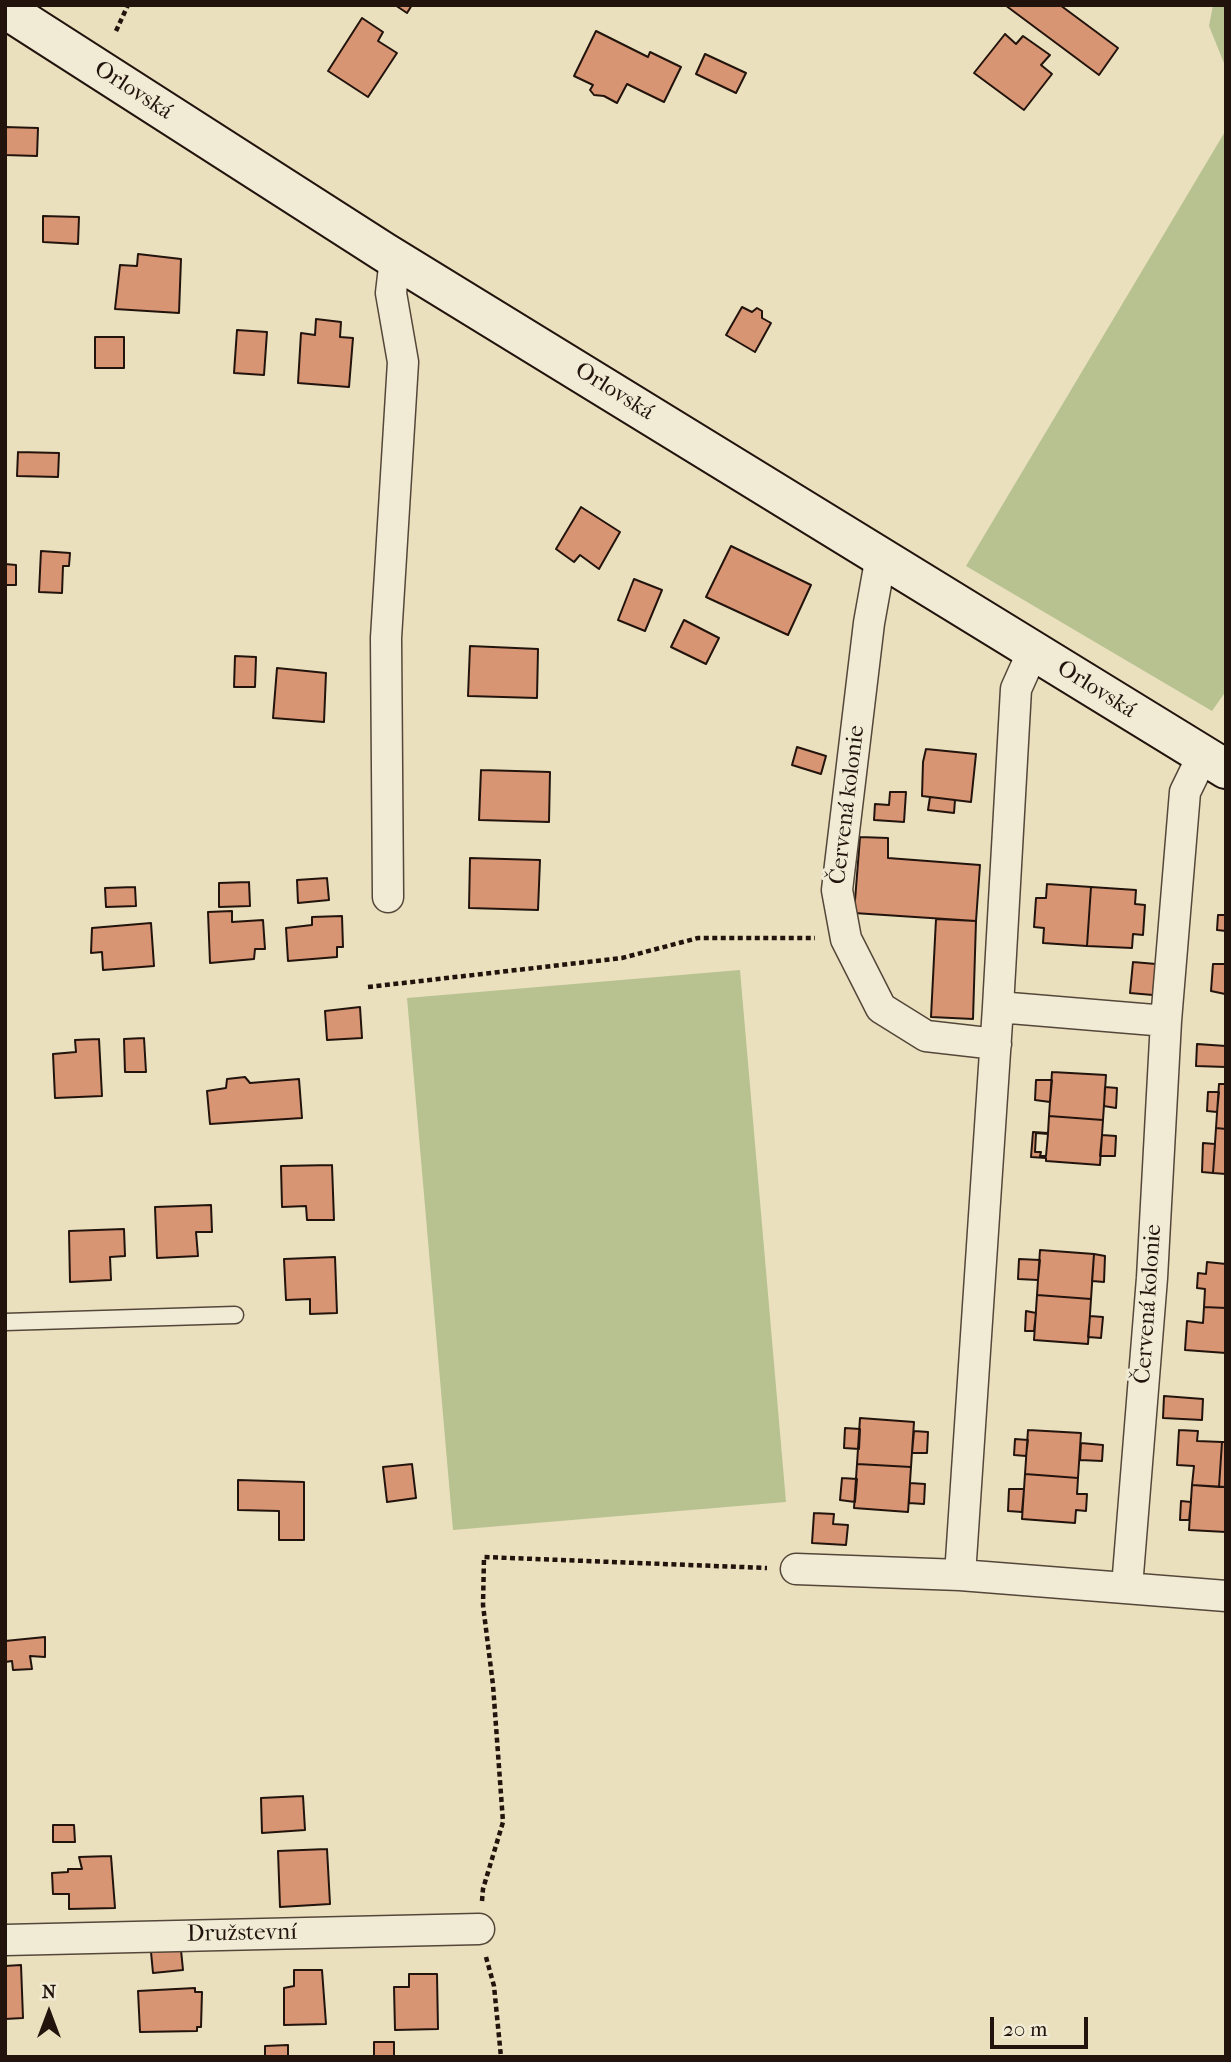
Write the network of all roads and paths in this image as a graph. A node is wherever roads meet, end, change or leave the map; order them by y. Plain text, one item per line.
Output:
1 (128, 5) edge
2 (5, 9) edge
3 (116, 31) dead end
4 (395, 258) junction
5 (881, 556) junction
6 (1033, 651) junction
7 (1214, 762) edge
8 (388, 897) dead end
9 (846, 939) junction
10 (368, 986) dead end
11 (998, 1007) junction
12 (1166, 1021) junction
13 (996, 1044) junction
14 (235, 1315) dead end
15 (5, 1322) edge
16 (796, 1569) joint
17 (960, 1575) junction
18 (1127, 1587) junction
19 (1226, 1596) edge
20 (479, 1928) junction
21 (5, 1940) edge
22 (501, 2057) edge

1 - 3 path
2 - 4 main road, Orlovská
4 - 5 main road, Orlovská
4 - 8 street
5 - 6 main road, Orlovská
5 - 9 street, Červená kolonie
6 - 7 main road, Orlovská
6 - 11 street
7 - 12 street, Červená kolonie
9 - 10 path
9 - 13 street, Červená kolonie
11 - 12 street
11 - 13 street
12 - 18 street, Červená kolonie
13 - 17 street
14 - 15 lane
16 - 17 street
16 - 20 path
17 - 18 street
18 - 19 street
20 - 21 street, Družstevní
20 - 22 path

